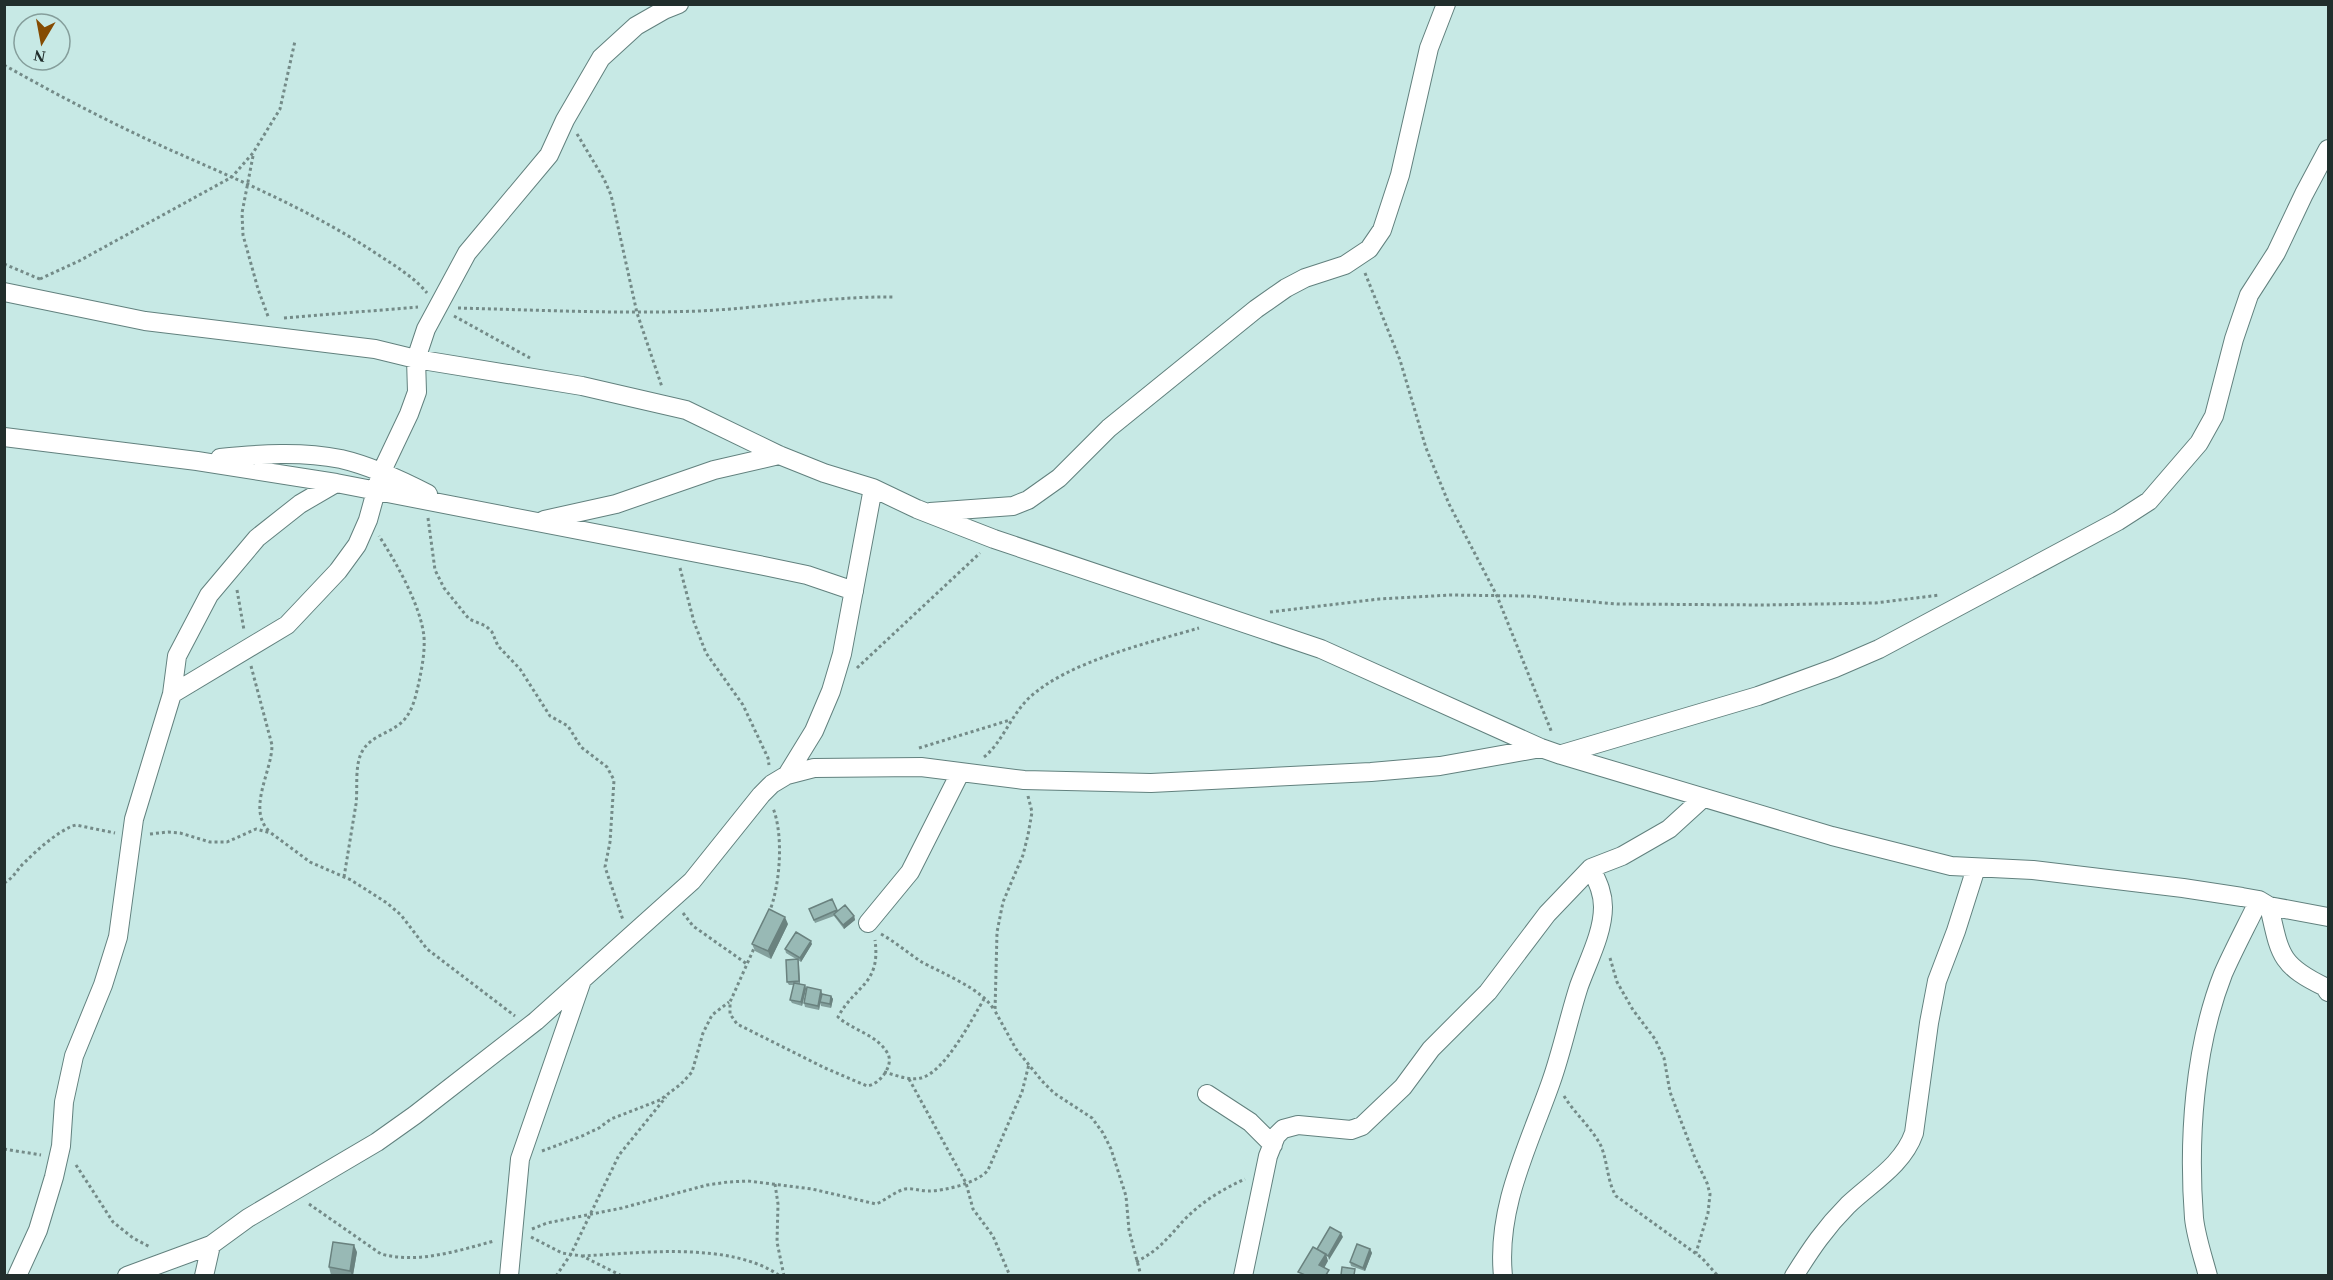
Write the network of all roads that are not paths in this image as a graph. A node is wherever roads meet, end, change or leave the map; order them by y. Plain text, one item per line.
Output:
1 (679, 4) edge
2 (1446, 4) edge
3 (2328, 149) edge
4 (4, 292) edge
5 (416, 359) junction
6 (4, 437) edge
7 (779, 455) junction
8 (197, 461) junction
9 (378, 482) junction
10 (342, 484) junction
11 (873, 488) junction
12 (449, 505) junction
13 (927, 513) junction
14 (367, 522) junction
15 (536, 522) junction
16 (854, 591) junction
17 (172, 694) junction
18 (1541, 748) junction
19 (1561, 755) junction
20 (962, 773) junction
21 (776, 783) junction
22 (1703, 798) junction
23 (1591, 868) junction
24 (1976, 868) junction
25 (2264, 903) junction
26 (2328, 917) edge
27 (871, 927) road end
28 (581, 983) junction
29 (2328, 992) edge
30 (1207, 1094) dead end
31 (1273, 1145) junction
32 (211, 1245) junction
33 (17, 1275) edge
34 (127, 1275) edge
35 (204, 1275) edge
36 (509, 1275) edge
37 (1243, 1275) edge
38 (1503, 1275) edge
39 (1794, 1275) edge
40 (2208, 1275) edge

1 - 5 street
2 - 13 street
3 - 19 street
4 - 5 street
5 - 7 street
5 - 9 street
6 - 8 street
7 - 11 street
7 - 15 street
8 - 9 street
8 - 10 street
9 - 10 street
9 - 12 street
9 - 12 street
9 - 14 street
10 - 14 street
10 - 17 street
11 - 13 street
11 - 16 street
12 - 15 street
13 - 18 street
14 - 17 street
15 - 16 street
16 - 21 street
17 - 33 street
18 - 19 street
18 - 20 street
19 - 22 street
20 - 21 street
20 - 27 street
21 - 28 street
22 - 23 street
22 - 24 street
23 - 31 street
23 - 38 street
24 - 25 street
24 - 39 street
25 - 26 street
25 - 29 street
25 - 40 street
28 - 32 street
28 - 36 street
30 - 31 street
31 - 37 street
32 - 34 street
32 - 35 street

